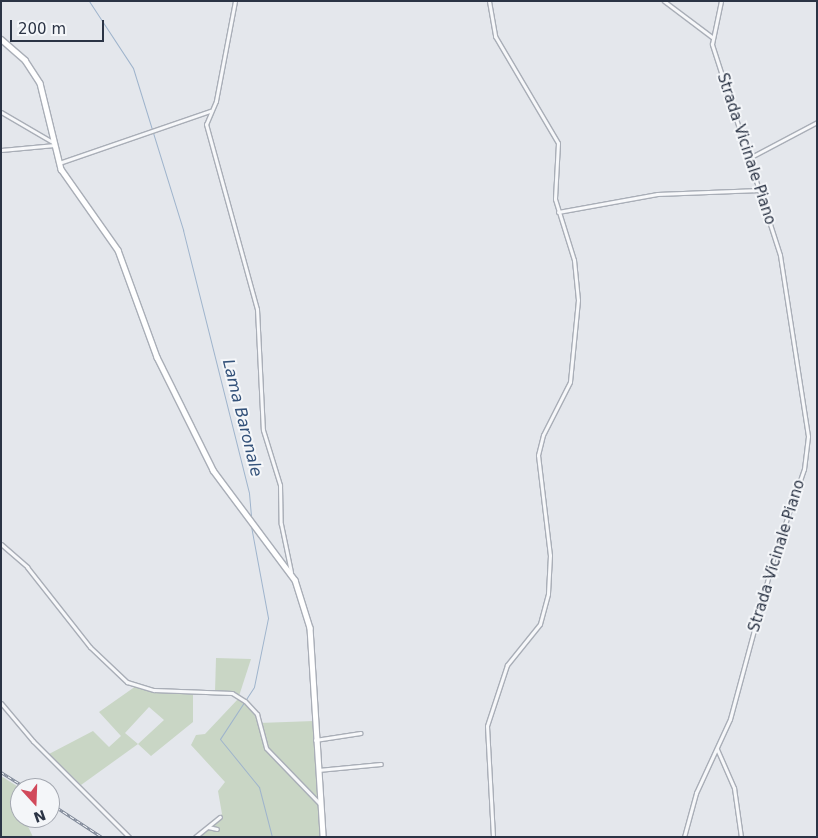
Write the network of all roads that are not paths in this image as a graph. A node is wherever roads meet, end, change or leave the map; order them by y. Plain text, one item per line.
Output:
1 (235, 1) edge
2 (489, 1) edge
3 (664, 1) edge
4 (721, 1) edge
5 (712, 38) junction
6 (1, 39) edge
7 (210, 111) junction
8 (1, 112) edge
9 (817, 122) edge
10 (55, 144) junction
11 (1, 150) edge
12 (751, 157) junction
13 (59, 162) junction
14 (760, 190) junction
15 (558, 212) junction
16 (1, 544) edge
17 (291, 572) junction
18 (1, 703) edge
19 (360, 733) dead end
20 (315, 740) junction
21 (717, 748) junction
22 (381, 764) dead end
23 (317, 770) junction
24 (320, 804) junction
25 (220, 817) dead end
26 (207, 827) junction
27 (217, 829) dead end
28 (129, 837) edge
29 (195, 837) edge
30 (323, 837) edge
31 (493, 837) edge
32 (684, 837) edge
33 (741, 837) edge

1 - 7 street
2 - 15 street
3 - 5 street
4 - 5 street
5 - 12 street, Strada Vicinale Piano
6 - 10 main road
7 - 13 street
7 - 17 street
8 - 10 street
9 - 12 street
10 - 11 street
10 - 13 main road
12 - 14 street, Strada Vicinale Piano
13 - 17 main road
14 - 15 street
14 - 21 street, Strada Vicinale Piano
15 - 31 street
16 - 24 street
17 - 20 main road
18 - 28 street
19 - 20 street
20 - 23 main road
21 - 32 street, Strada Vicinale Piano
21 - 33 street
22 - 23 street
23 - 24 main road
24 - 30 main road
25 - 26 street
26 - 27 street
26 - 29 street

